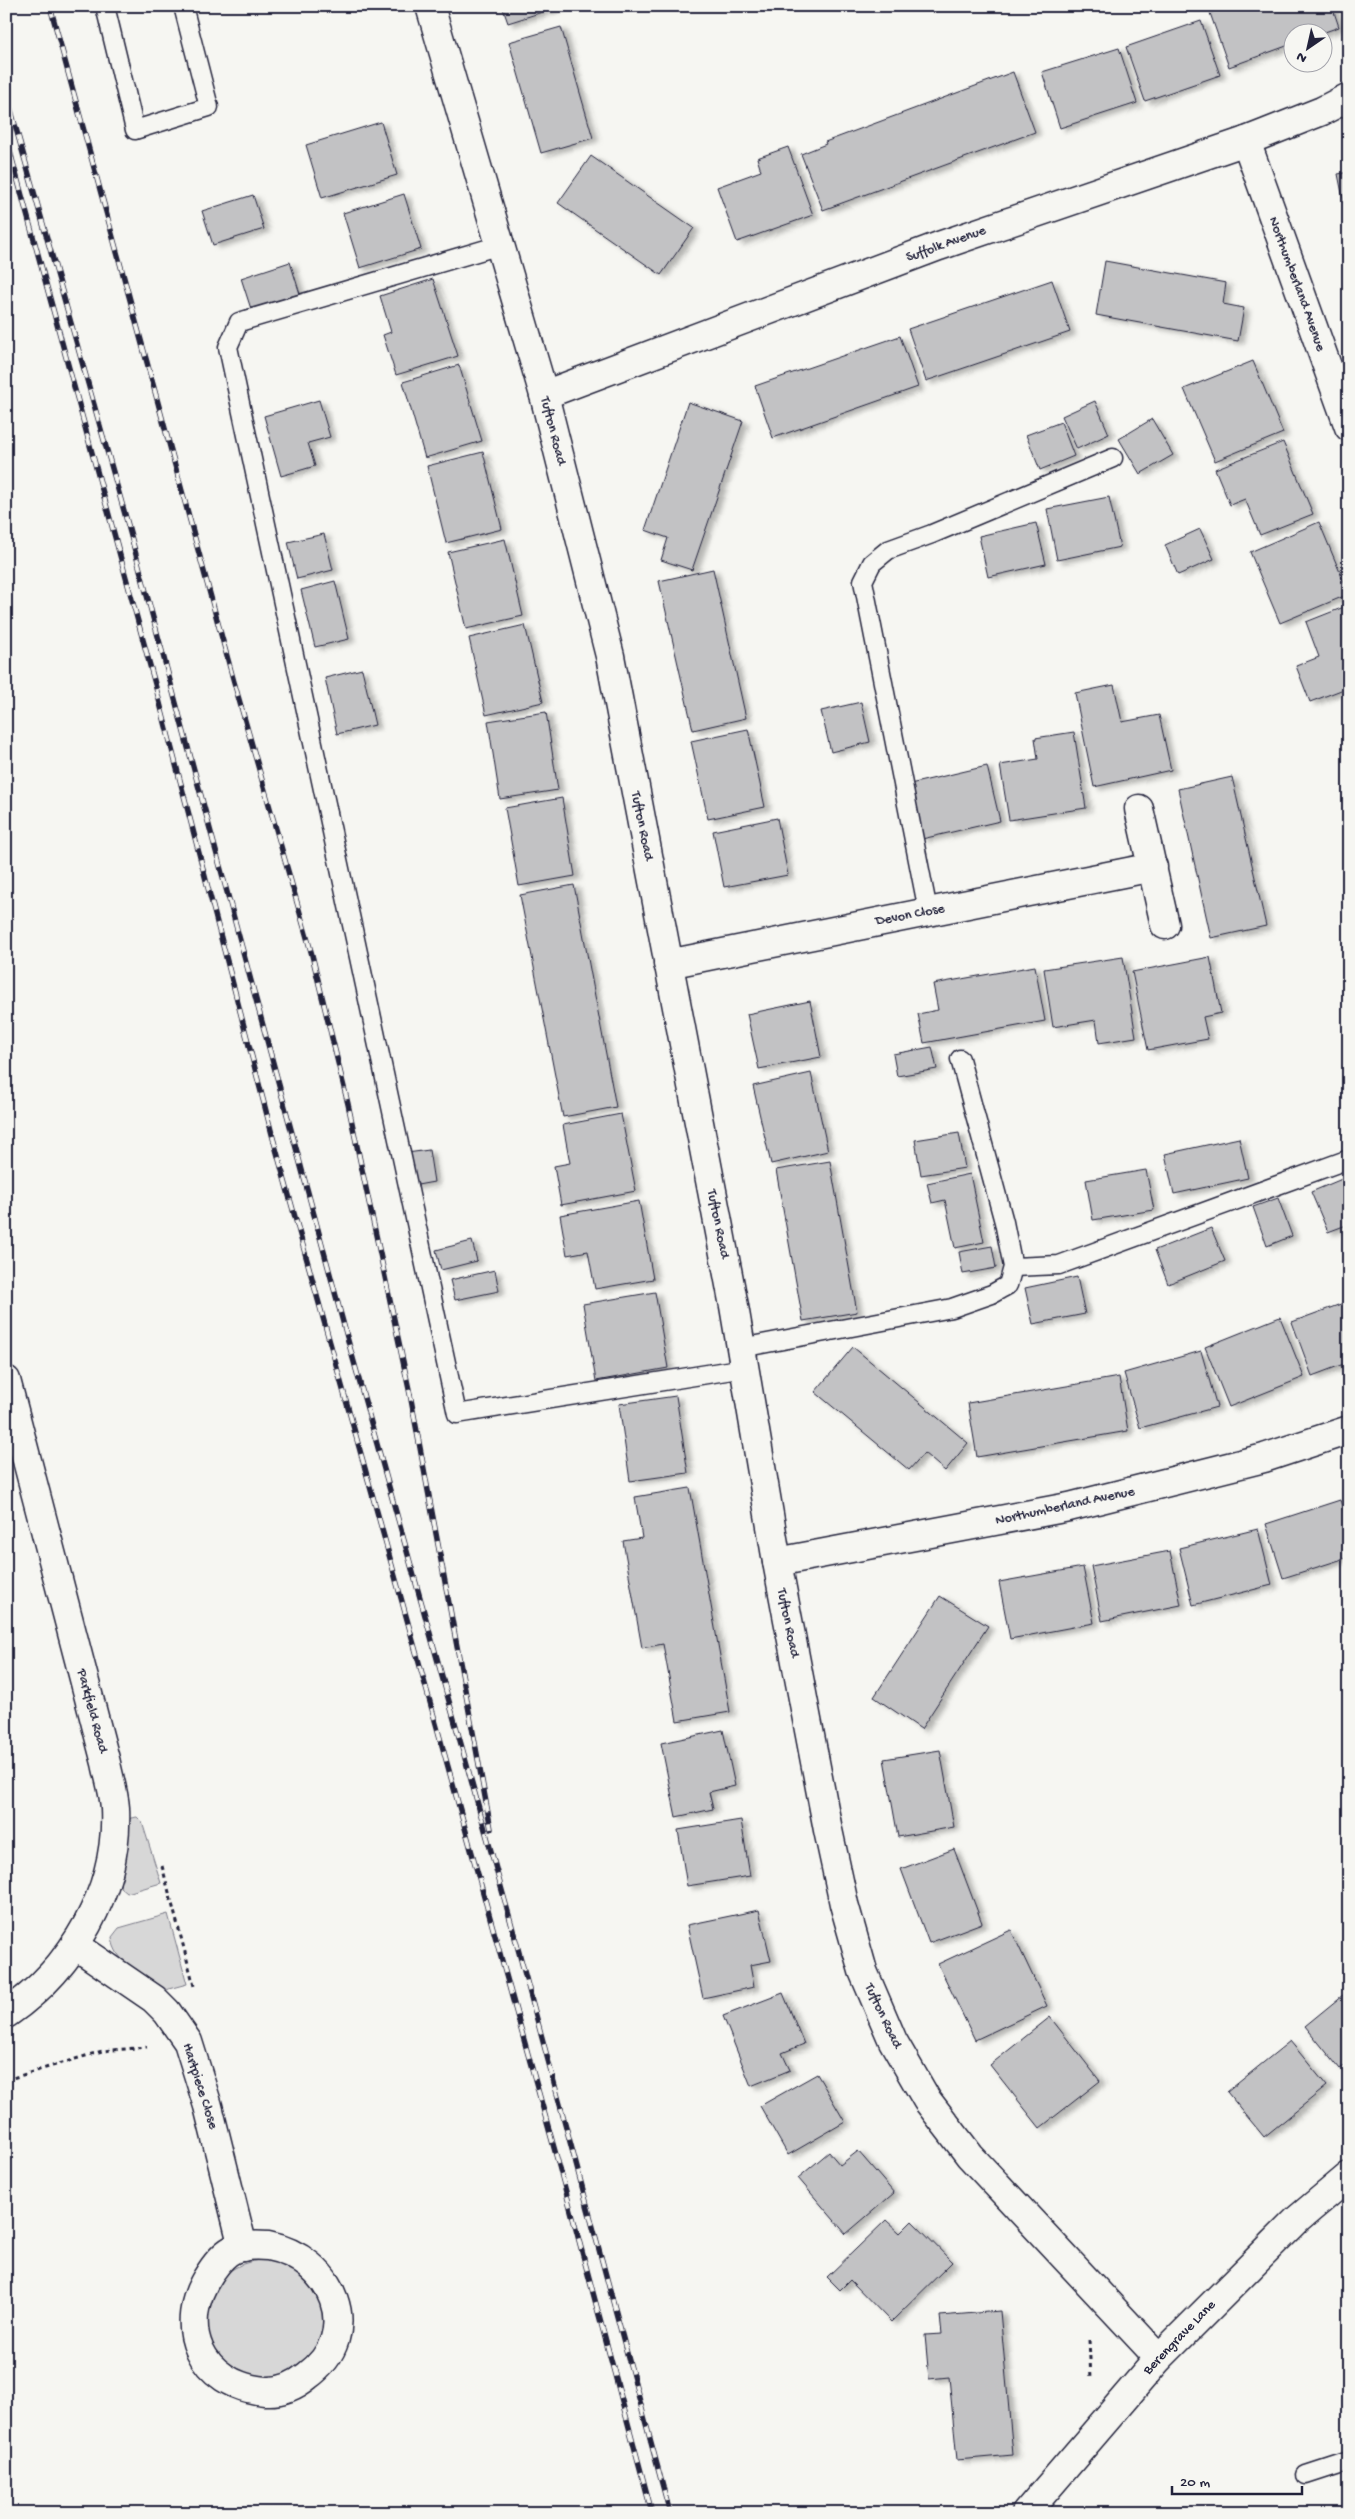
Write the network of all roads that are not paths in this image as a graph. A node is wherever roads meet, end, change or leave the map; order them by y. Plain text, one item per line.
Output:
1 (106, 6) edge
2 (183, 6) edge
3 (430, 6) edge
4 (1349, 97) edge
5 (1246, 141) junction
6 (500, 245) junction
7 (544, 395) junction
8 (1349, 427) edge
9 (1113, 458) dead end
10 (1139, 809) dead end
11 (1153, 867) junction
12 (928, 911) junction
13 (1165, 925) dead end
14 (668, 964) junction
15 (960, 1058) dead end
16 (1349, 1159) edge
17 (1013, 1268) junction
18 (743, 1358) junction
19 (6, 1380) edge
20 (1349, 1430) edge
21 (776, 1562) junction
22 (75, 1945) junction
23 (6, 2014) edge
24 (1349, 2176) edge
25 (243, 2247) junction
26 (1159, 2358) junction
27 (1349, 2461) edge
28 (1306, 2476) dead end
29 (1026, 2513) edge

1 - 2 lane
3 - 6 street, Tufton Road
4 - 5 street, Suffolk Avenue
5 - 7 street, Suffolk Avenue
5 - 8 street, Northumberland Avenue
6 - 7 street, Tufton Road
6 - 18 lane
7 - 14 street, Tufton Road
9 - 12 lane
10 - 11 street
11 - 12 street, Devon Close
11 - 13 street
12 - 14 street, Devon Close
14 - 18 street, Tufton Road
15 - 17 lane
16 - 17 lane
17 - 18 lane
18 - 21 street, Tufton Road
19 - 22 street, Parkfield Road
20 - 21 street, Northumberland Avenue
21 - 26 street, Tufton Road
22 - 23 street, Parkfield Road
22 - 25 street, Hartpiece Close
24 - 26 street, Berengrave Lane
25 - 25 street
26 - 29 street, Berengrave Lane
27 - 28 lane

